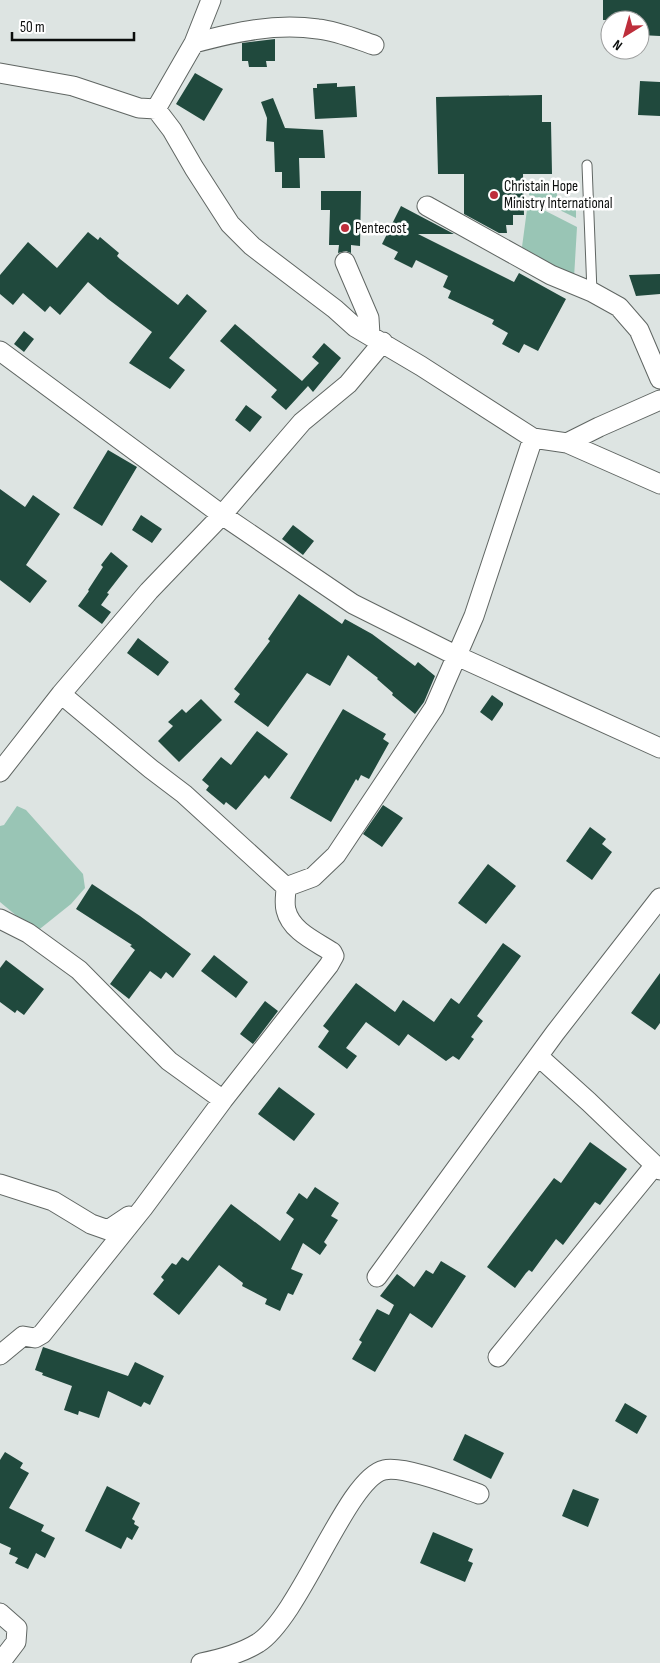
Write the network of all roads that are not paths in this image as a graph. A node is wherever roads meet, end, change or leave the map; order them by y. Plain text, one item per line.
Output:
1 (211, 0) edge
2 (194, 43) junction
3 (374, 45) dead end
4 (0, 73) edge
5 (156, 109) junction
6 (587, 165) dead end
7 (427, 206) dead end
8 (345, 262) dead end
9 (592, 292) junction
10 (377, 339) junction
11 (1, 354) edge
12 (660, 379) edge
13 (660, 400) edge
14 (533, 438) junction
15 (567, 444) junction
16 (660, 484) edge
17 (222, 515) junction
18 (458, 656) junction
19 (61, 694) junction
20 (660, 748) edge
21 (0, 772) edge
22 (286, 886) junction
23 (660, 898) edge
24 (0, 919) edge
25 (538, 1056) junction
26 (222, 1100) junction
27 (658, 1167) edge
28 (0, 1184) edge
29 (143, 1208) junction
30 (377, 1277) dead end
31 (0, 1355) edge
32 (498, 1357) dead end
33 (479, 1494) dead end
34 (0, 1614) edge
35 (0, 1663) edge
36 (200, 1663) edge

1 - 2 street
2 - 3 street
2 - 5 street
4 - 5 street
5 - 10 street
6 - 9 lane
7 - 9 street
8 - 10 street
9 - 12 street
10 - 14 street
10 - 17 street
11 - 17 street
13 - 15 street
14 - 15 street
14 - 18 street
15 - 16 street
17 - 18 street
17 - 19 street
18 - 20 street
18 - 22 street
19 - 21 street
19 - 22 street
22 - 26 street
23 - 25 street
24 - 26 street
25 - 27 street
25 - 30 street
26 - 29 street
27 - 32 street
28 - 29 street
29 - 31 street
33 - 36 street
34 - 35 street

